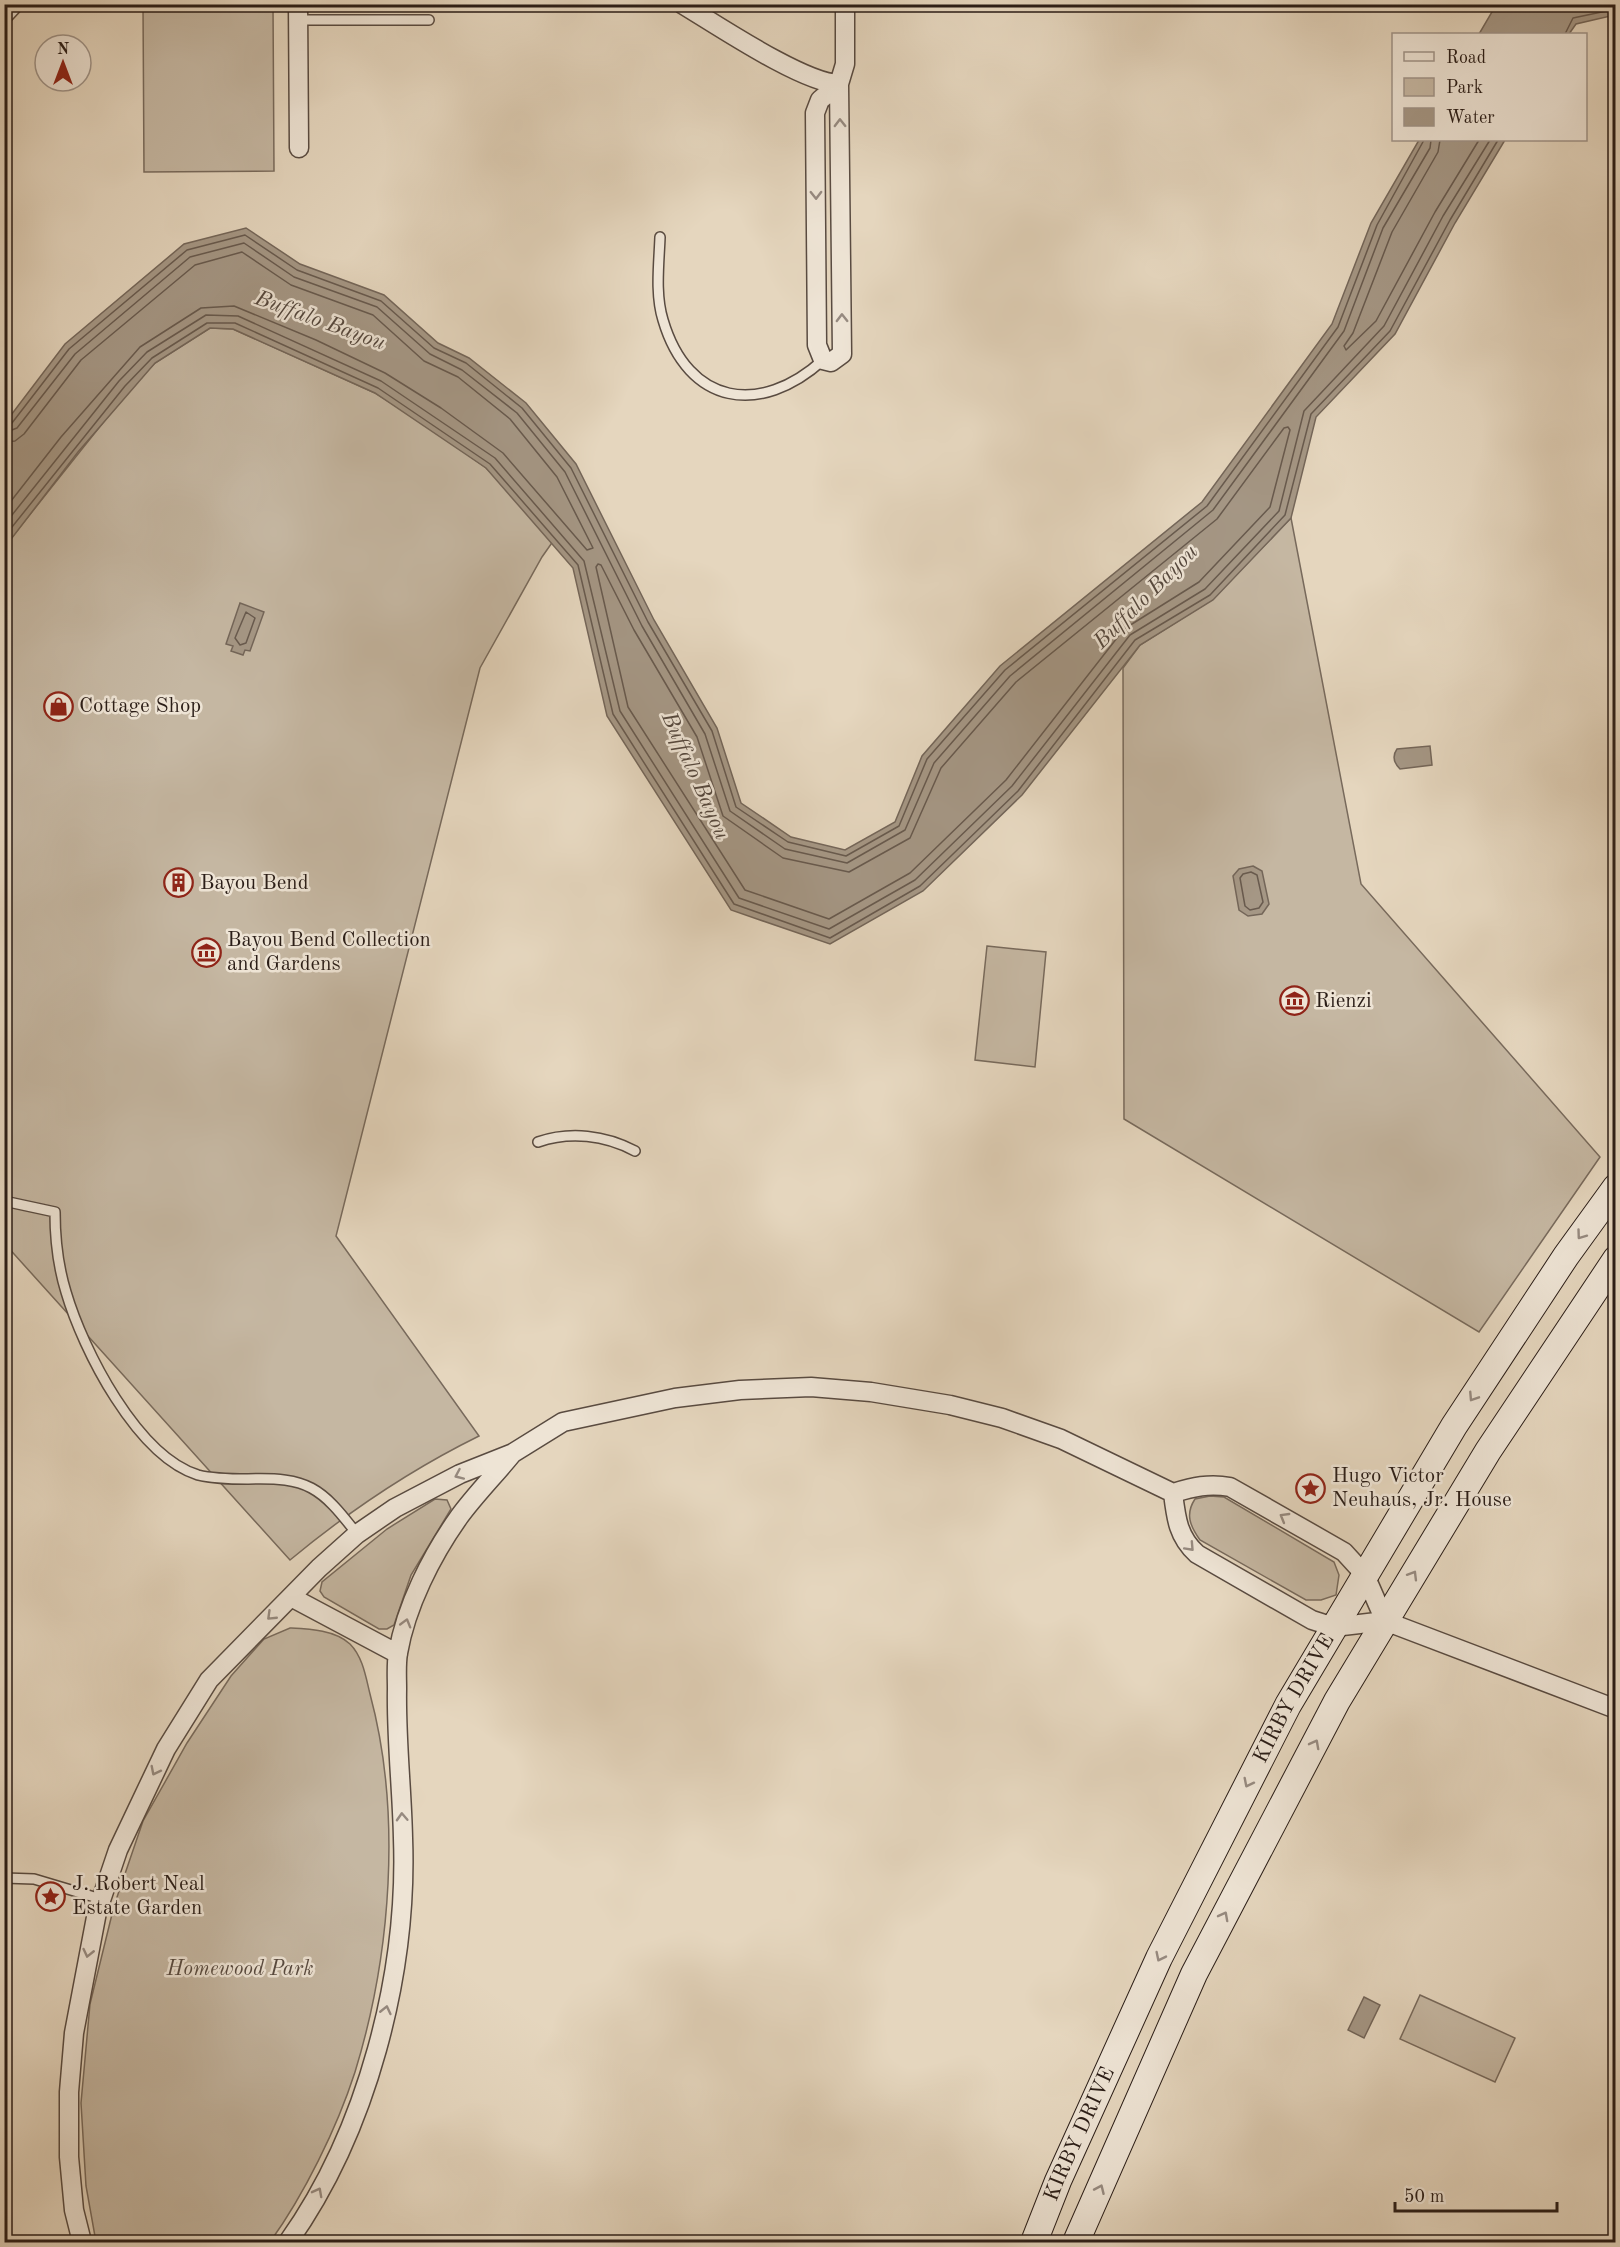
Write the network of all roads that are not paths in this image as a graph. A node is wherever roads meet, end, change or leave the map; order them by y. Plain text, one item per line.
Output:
1 (20, 4) edge
2 (682, 4) edge
3 (845, 4) edge
4 (298, 12) edge
5 (429, 20) dead end
6 (4, 21) edge
7 (839, 84) junction
8 (299, 148) dead end
9 (660, 237) dead end
10 (817, 252) junction
11 (841, 253) junction
12 (823, 360) junction
13 (538, 1142) dead end
14 (635, 1151) dead end
15 (1616, 1187) edge
16 (4, 1201) edge
17 (1616, 1259) edge
18 (513, 1453) junction
19 (1173, 1493) junction
20 (357, 1534) junction
21 (1365, 1575) junction
22 (291, 1597) junction
23 (1385, 1621) junction
24 (1334, 1627) junction
25 (398, 1654) junction
26 (1616, 1709) edge
27 (4, 1878) edge
28 (101, 1899) junction
29 (82, 2242) edge
30 (288, 2242) edge
31 (1034, 2242) edge
32 (1076, 2242) edge

1 - 6 lane
2 - 7 street
3 - 7 street
4 - 5 lane
4 - 8 street
7 -> 10 street
11 -> 7 street
9 - 12 lane
10 - 11 street
10 - 12 street
12 -> 11 street
13 - 14 lane
15 -> 21 main road, KIRBY DRIVE
16 - 20 lane
23 -> 17 main road, KIRBY DRIVE
18 - 19 street
18 -> 20 street
25 -> 18 street
21 -> 19 street
19 -> 24 street
20 - 22 street
21 - 23 street
21 - 24 main road, KIRBY DRIVE
22 - 25 street
22 -> 28 street
23 - 24 street
23 - 26 street
32 -> 23 main road, KIRBY DRIVE
24 -> 31 main road, KIRBY DRIVE
30 -> 25 street
27 - 28 lane
28 -> 29 street

